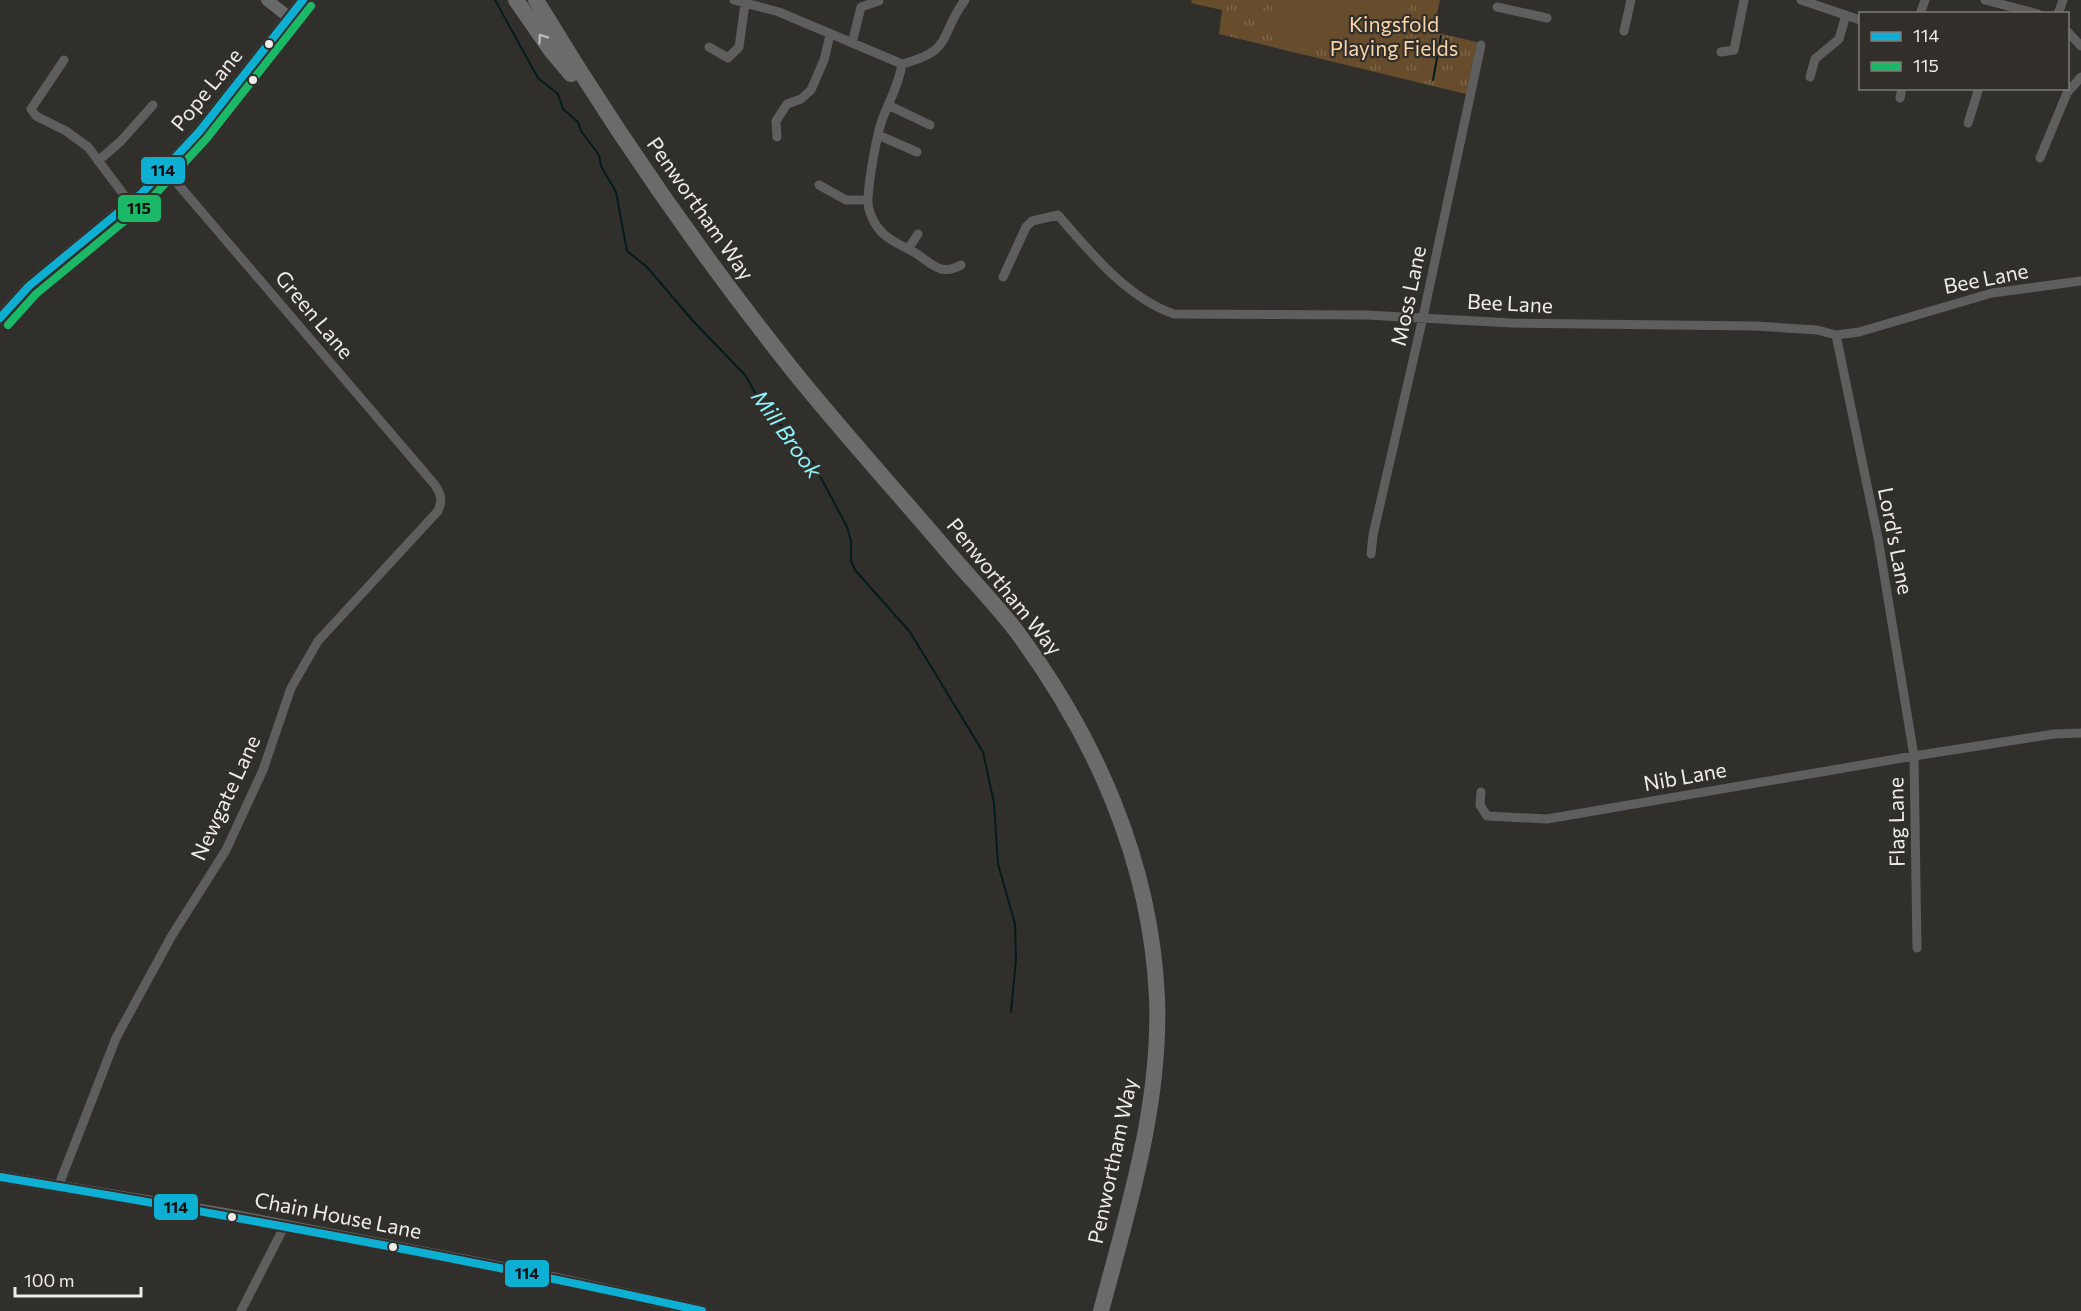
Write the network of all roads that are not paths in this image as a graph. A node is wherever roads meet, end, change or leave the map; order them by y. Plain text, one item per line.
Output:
1 (267, 0) edge
2 (303, 0) edge
3 (516, 0) edge
4 (536, 0) edge
5 (734, 0) edge
6 (965, 0) edge
7 (1631, 0) edge
8 (1744, 0) edge
9 (1801, 0) edge
10 (1985, 0) edge
11 (852, 1) edge
12 (879, 1) edge
13 (746, 4) junction
14 (1831, 4) edge
15 (1497, 6) edge
16 (861, 7) junction
17 (2001, 10) edge
18 (2020, 12) edge
19 (1846, 15) junction
20 (290, 18) junction
21 (1547, 18) dead end
22 (1859, 20) edge
23 (1624, 31) dead end
24 (2069, 34) edge
25 (830, 35) junction
26 (852, 43) junction
27 (1481, 45) dead end
28 (2081, 45) edge
29 (709, 47) dead end
30 (1734, 50) junction
31 (1721, 52) dead end
32 (64, 60) dead end
33 (1737, 61) dead end
34 (902, 64) junction
35 (1810, 77) dead end
36 (2081, 77) edge
37 (1978, 90) edge
38 (153, 105) dead end
39 (888, 105) junction
40 (607, 115) junction
41 (1968, 123) dead end
42 (930, 124) dead end
43 (878, 135) junction
44 (777, 137) dead end
45 (917, 152) dead end
46 (2040, 158) dead end
47 (98, 160) junction
48 (165, 169) junction
49 (819, 185) dead end
50 (868, 200) junction
51 (130, 203) junction
52 (918, 234) dead end
53 (908, 249) junction
54 (961, 265) dead end
55 (1003, 277) dead end
56 (2081, 281) edge
57 (1423, 317) junction
58 (0, 318) edge
59 (1836, 334) junction
60 (435, 485) joint
61 (1371, 554) dead end
62 (2081, 733) edge
63 (1914, 756) junction
64 (1481, 792) dead end
65 (1917, 948) dead end
66 (0, 1177) edge
67 (58, 1187) junction
68 (284, 1227) junction
69 (241, 1311) edge
70 (702, 1311) edge
71 (1101, 1311) edge

1 - 20 street
2 - 20 street, Pope Lane
40 -> 3 highway, Penwortham Way
4 - 40 highway, Penwortham Way
5 - 13 street
6 - 34 street
7 - 23 street
8 - 30 street
9 - 14 street
10 - 17 street
11 - 16 street
12 - 16 street
13 - 25 street
13 - 29 street
14 - 19 street
15 - 21 street
16 - 26 street
17 - 18 street
19 - 22 street
19 - 35 street
20 - 48 street, Pope Lane
24 - 28 street
25 - 26 street
25 - 44 street
26 - 34 street
27 - 57 street, Moss Lane
30 - 31 street
30 - 33 street
32 - 47 street
34 - 39 street
36 - 46 street
37 - 41 street
38 - 47 street
39 - 42 street
39 - 43 street
40 - 71 highway, Penwortham Way
43 - 45 street
43 - 50 street
47 - 51 street
48 - 51 street, Pope Lane
48 - 60 street, Green Lane
49 - 50 street
50 - 53 street
51 - 58 street, Pope Lane
52 - 53 street
53 - 54 street
55 - 57 street, Bee Lane
56 - 59 street, Bee Lane
57 - 59 street, Bee Lane
57 - 61 street, Moss Lane
59 - 63 street, Lord's Lane
60 - 67 street, Newgate Lane
62 - 63 street, Flag Lane
63 - 64 street, Nib Lane
63 - 65 street, Flag Lane
66 - 67 street, Chain House Lane
67 - 68 street, Chain House Lane
68 - 69 street
68 - 70 street, Chain House Lane

